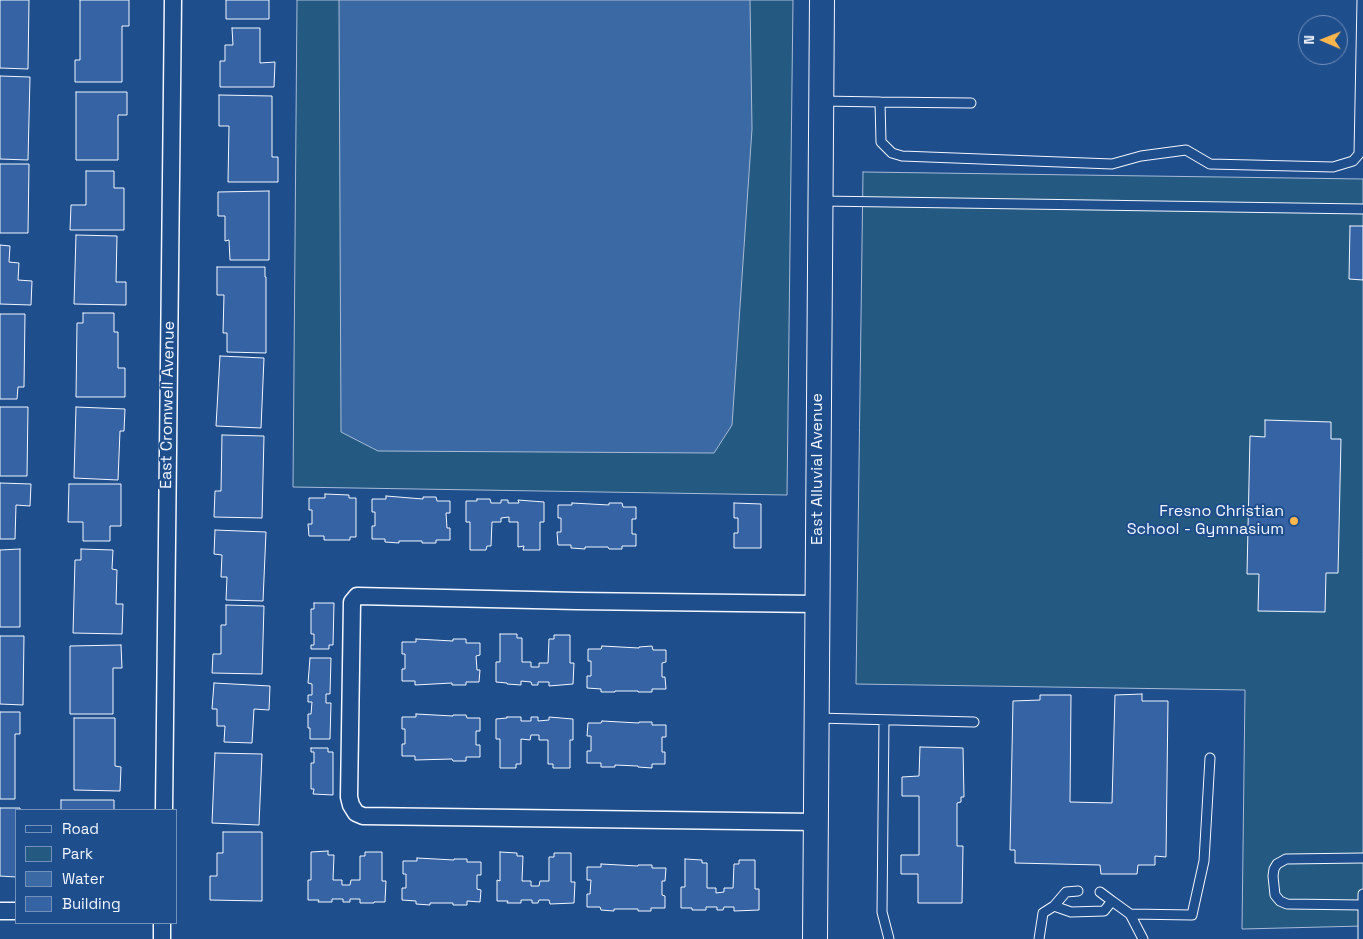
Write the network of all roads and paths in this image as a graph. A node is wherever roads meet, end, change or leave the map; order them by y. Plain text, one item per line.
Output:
1 (173, 0) edge
2 (822, 0) edge
3 (1362, 0) edge
4 (822, 101) junction
5 (880, 102) junction
6 (971, 103) dead end
7 (821, 202) junction
8 (1363, 209) edge
9 (817, 604) junction
10 (817, 718) junction
11 (884, 720) junction
12 (974, 722) dead end
13 (1210, 758) dead end
14 (164, 809) edge
15 (816, 822) junction
16 (1363, 858) edge
17 (1078, 891) dead end
18 (1100, 892) dead end
19 (1363, 894) edge
20 (1112, 902) junction
21 (1362, 905) edge
22 (1054, 906) junction
23 (0, 911) edge
24 (15, 911) edge
25 (1130, 914) junction
26 (162, 924) edge
27 (162, 939) edge
28 (815, 939) edge
29 (889, 939) edge
30 (1039, 939) edge
31 (1143, 939) edge
32 (1363, 939) edge

1 - 14 street, East Cromwell Avenue
2 - 4 main road, East Alluvial Avenue
3 - 5 lane
4 - 5 lane
4 - 7 main road, East Alluvial Avenue
5 - 6 lane
7 - 8 lane
7 - 9 main road, East Alluvial Avenue
9 - 10 main road, East Alluvial Avenue
9 - 15 street
10 - 11 lane
10 - 15 main road, East Alluvial Avenue
11 - 12 lane
11 - 29 lane
13 - 25 lane
15 - 28 main road, East Alluvial Avenue
16 - 21 lane
17 - 22 lane
18 - 20 lane
19 - 21 lane
20 - 22 lane
20 - 25 lane
21 - 32 lane
22 - 30 lane
23 - 24 street
25 - 31 lane
26 - 27 street

